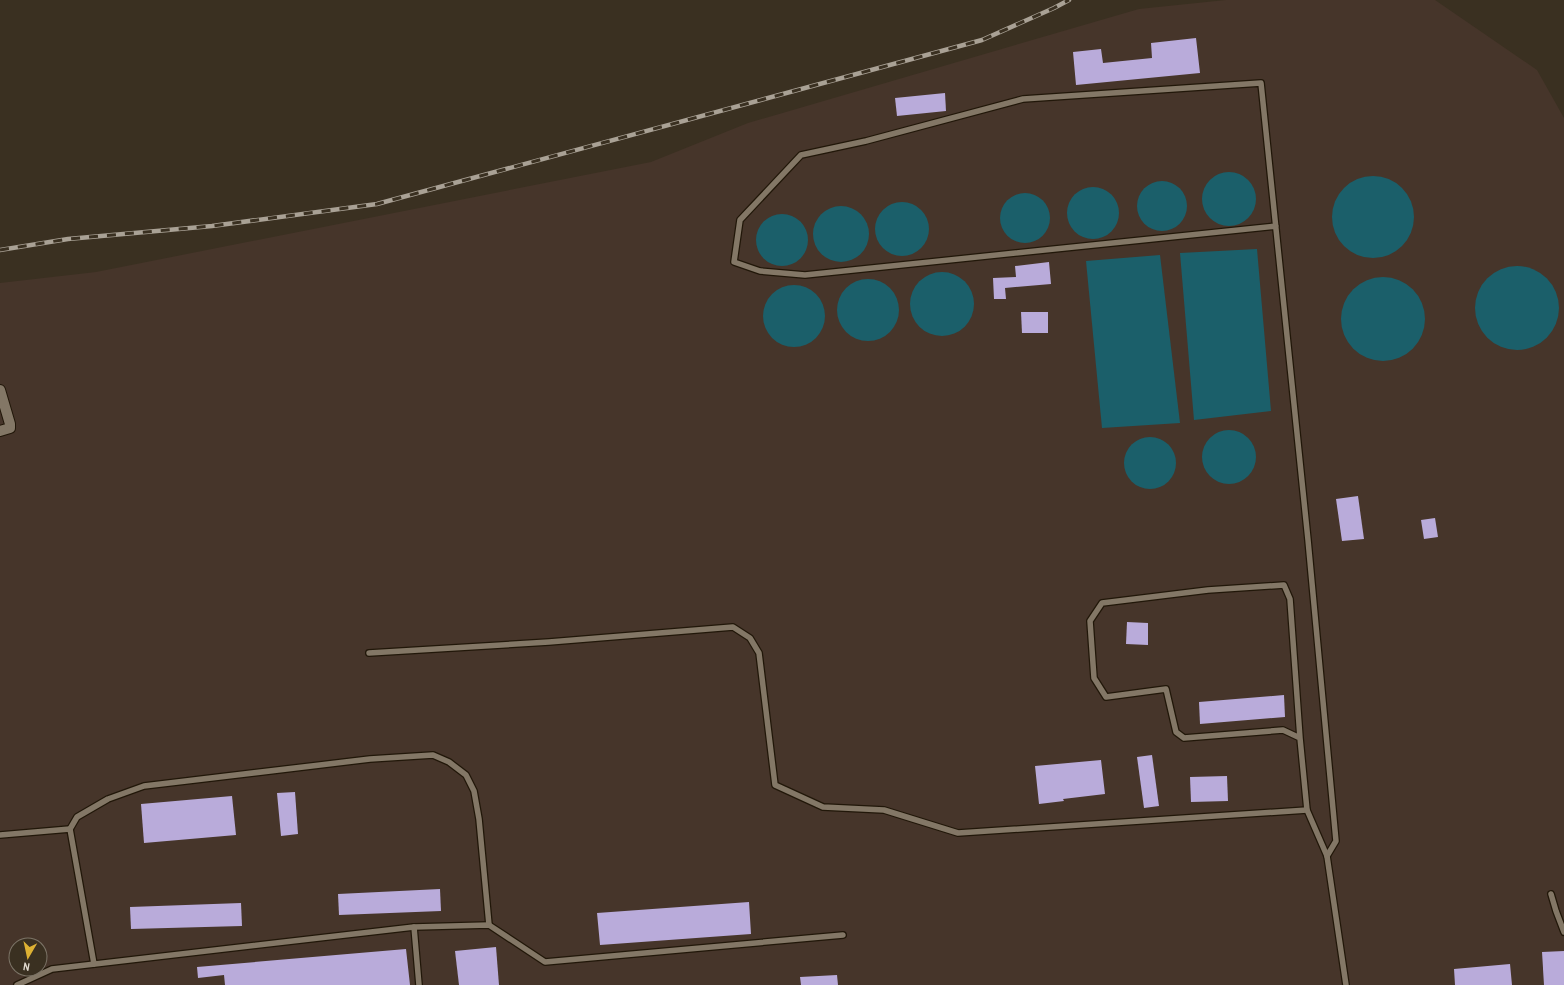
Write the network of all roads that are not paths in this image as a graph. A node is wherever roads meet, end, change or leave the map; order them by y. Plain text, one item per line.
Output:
1 (1276, 226) junction
2 (0, 390) edge
3 (0, 431) edge
4 (368, 653) dead end
5 (1300, 738) junction
6 (1307, 810) junction
7 (70, 829) junction
8 (0, 836) edge
9 (1327, 856) junction
10 (1551, 894) dead end
11 (489, 925) junction
12 (414, 927) junction
13 (1564, 932) edge
14 (842, 935) dead end
15 (94, 964) junction
16 (17, 985) edge
17 (419, 985) edge
18 (1346, 985) edge

1 - 1 lane
1 - 9 lane
2 - 3 street
4 - 6 lane
5 - 5 lane
5 - 6 lane
6 - 9 lane
7 - 8 lane
7 - 11 lane
7 - 15 lane
9 - 18 lane
10 - 13 lane
11 - 12 lane
11 - 14 lane
12 - 15 lane
12 - 17 lane
15 - 16 lane

